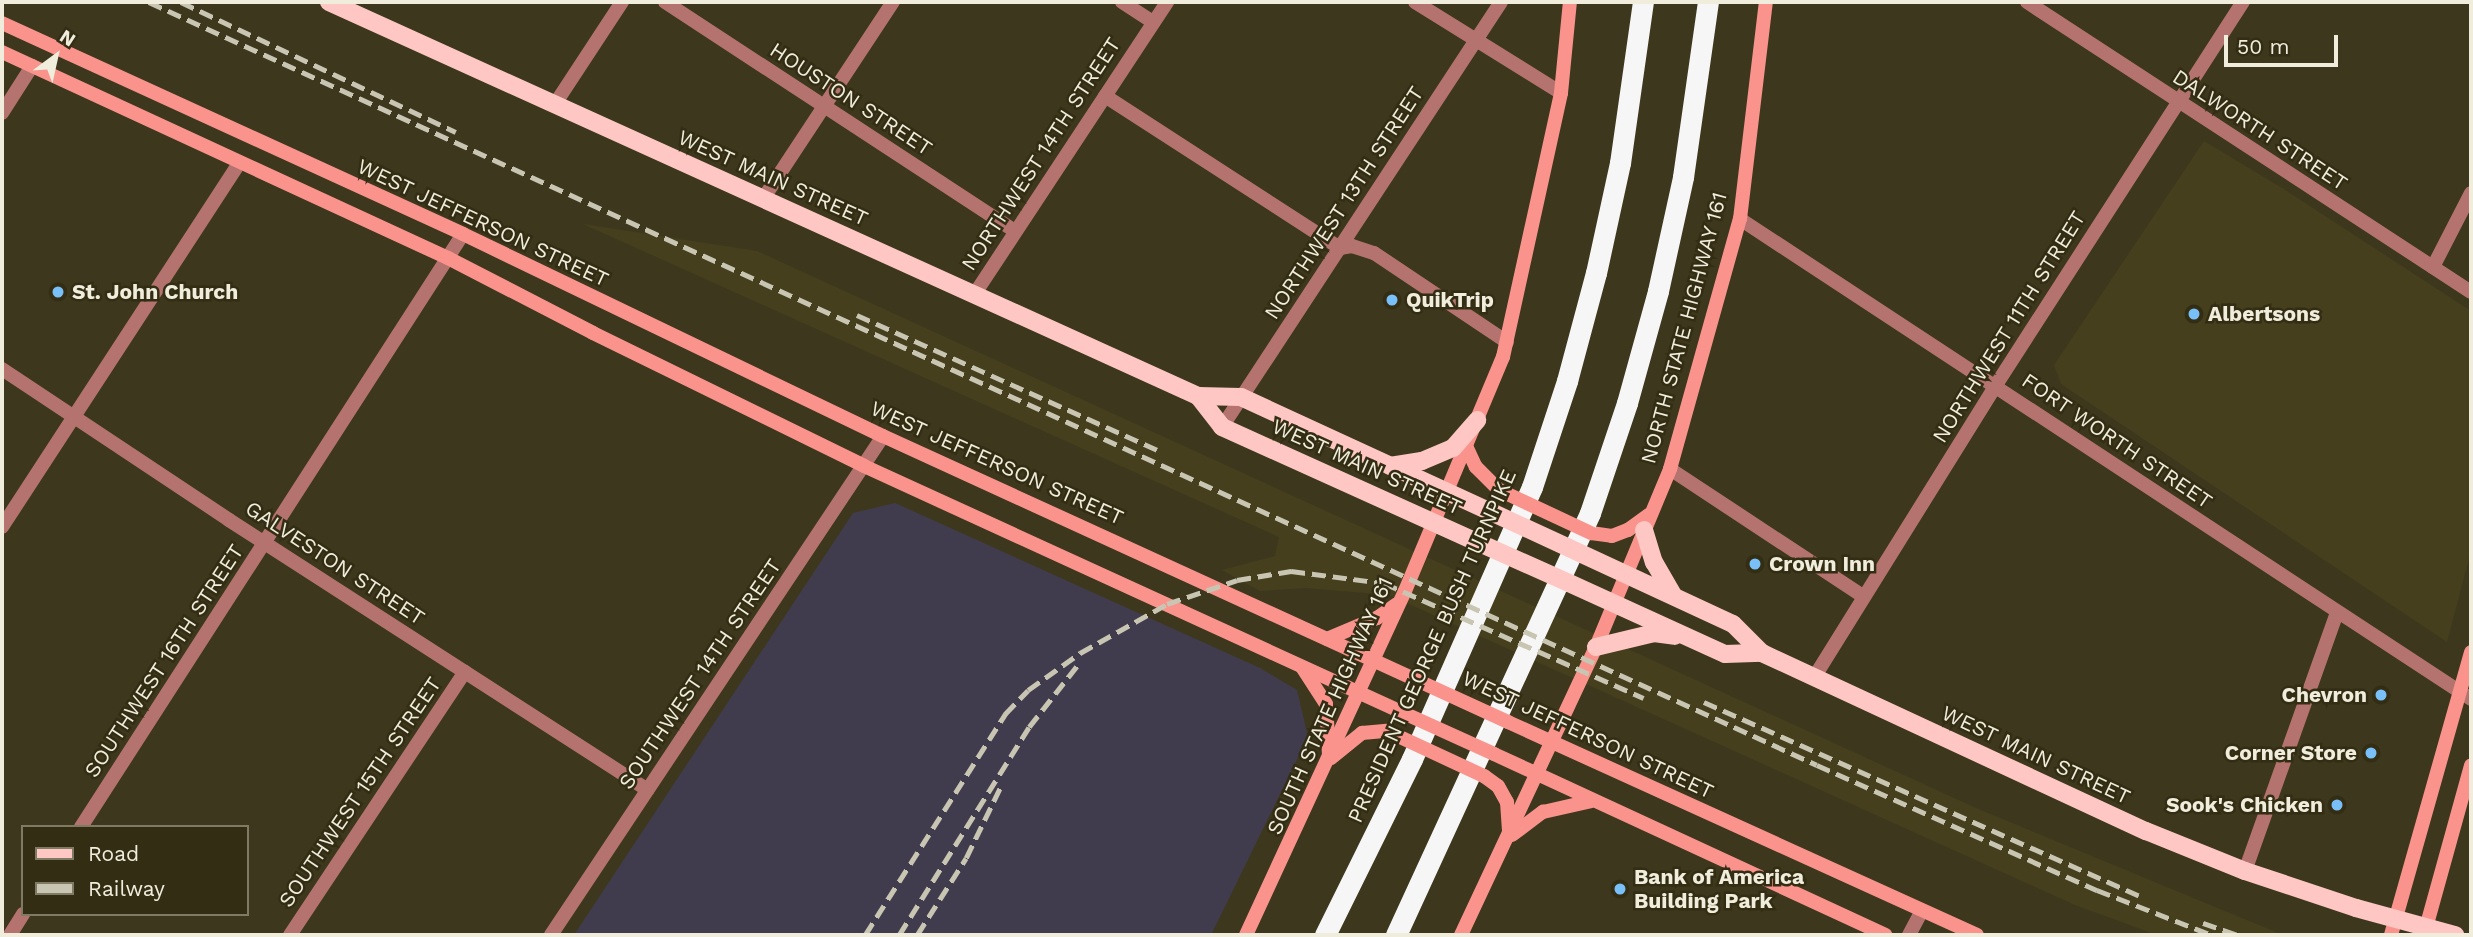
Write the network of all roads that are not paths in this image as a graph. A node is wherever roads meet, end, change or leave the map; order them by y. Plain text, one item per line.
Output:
1 (622, 2) edge
2 (665, 2) edge
3 (893, 2) edge
4 (1122, 2) edge
5 (1167, 2) edge
6 (1415, 2) edge
7 (1501, 2) edge
8 (1570, 2) edge
9 (1643, 2) edge
10 (1708, 2) edge
11 (1766, 2) edge
12 (2027, 2) edge
13 (2243, 2) edge
14 (341, 4) edge
15 (1153, 22) junction
16 (2, 23) edge
17 (1476, 42) junction
18 (2, 52) edge
19 (32, 66) junction
20 (1561, 93) junction
21 (1105, 96) junction
22 (2177, 101) junction
23 (555, 104) junction
24 (824, 107) junction
25 (2, 113) edge
26 (239, 163) junction
27 (2471, 193) edge
28 (763, 199) junction
29 (1740, 219) junction
30 (1015, 231) junction
31 (463, 234) junction
32 (1340, 248) junction
33 (448, 258) junction
34 (2433, 267) junction
35 (2471, 292) edge
36 (974, 295) junction
37 (1507, 342) junction
38 (2, 369) edge
39 (1996, 385) junction
40 (1198, 397) junction
41 (1241, 397) junction
42 (74, 416) junction
43 (1477, 420) junction
44 (1222, 427) junction
45 (883, 436) junction
46 (1466, 446) junction
47 (864, 466) junction
48 (1390, 466) junction
49 (1670, 469) junction
50 (1447, 492) junction
51 (1433, 522) junction
52 (1647, 523) junction
53 (2, 527) edge
54 (265, 543) junction
55 (1627, 575) junction
56 (1674, 596) junction
57 (1864, 597) junction
58 (1398, 604) junction
59 (1615, 604) junction
60 (2337, 612) junction
61 (1690, 638) junction
62 (1327, 639) junction
63 (1596, 647) junction
64 (2471, 652) edge
65 (1762, 653) junction
66 (1373, 660) junction
67 (1300, 665) junction
68 (465, 672) junction
69 (1815, 676) junction
70 (1360, 692) junction
71 (2466, 695) edge
72 (1551, 742) junction
73 (1329, 759) junction
74 (2471, 765) edge
75 (1536, 775) junction
76 (648, 790) junction
77 (1594, 801) junction
78 (82, 825) edge
79 (1507, 837) junction
80 (2245, 871) junction
81 (1922, 911) junction
82 (22, 916) edge
83 (10, 935) edge
84 (290, 935) edge
85 (551, 935) edge
86 (1246, 935) edge
87 (1325, 935) edge
88 (1396, 935) edge
89 (1461, 935) edge
90 (1885, 935) edge
91 (1909, 935) edge
92 (1977, 935) edge
93 (2391, 935) edge
94 (2424, 935) edge
95 (2455, 935) edge

1 - 23 street
2 - 24 street, HOUSTON STREET
3 - 24 street
4 - 15 street
5 - 15 street, NORTHWEST 14TH STREET
6 - 17 street
7 - 17 street, NORTHWEST 13TH STREET
8 - 20 main road
9 - 87 highway, PRESIDENT GEORGE BUSH TURNPIKE
10 - 88 highway
11 - 29 main road, NORTH STATE HIGHWAY 161
12 - 22 street, DALWORTH STREET
13 - 22 street, NORTHWEST 11TH STREET
14 - 23 main road, WEST MAIN STREET
15 - 21 street, NORTHWEST 14TH STREET
16 - 31 main road, WEST JEFFERSON STREET
17 - 20 street
17 - 32 street, NORTHWEST 13TH STREET
18 - 19 main road
19 - 25 street
19 - 26 main road
20 - 37 main road
21 - 30 street, NORTHWEST 14TH STREET
21 - 32 street
22 - 34 street, DALWORTH STREET
22 - 39 street, NORTHWEST 11TH STREET
23 - 28 main road, WEST MAIN STREET
24 - 28 street
24 - 30 street, HOUSTON STREET
26 - 33 main road
26 - 42 street
27 - 34 street
28 - 36 main road, WEST MAIN STREET
29 - 39 street, FORT WORTH STREET
29 - 49 main road, NORTH STATE HIGHWAY 161
30 - 36 street, NORTHWEST 14TH STREET
31 - 33 street, SOUTHWEST 16TH STREET
31 - 45 main road, WEST JEFFERSON STREET
32 - 37 street
32 - 41 street, NORTHWEST 13TH STREET
33 - 47 main road
33 - 54 street, SOUTHWEST 16TH STREET
34 - 35 street, DALWORTH STREET
36 - 40 main road, WEST MAIN STREET
37 - 43 main road
38 - 42 street, GALVESTON STREET
39 - 57 street, NORTHWEST 11TH STREET
39 - 60 street, FORT WORTH STREET
40 - 41 main road, WEST MAIN STREET
40 - 44 main road, WEST MAIN STREET
41 - 44 street, NORTHWEST 13TH STREET
41 - 48 main road, WEST MAIN STREET
42 - 53 street
42 - 54 street, GALVESTON STREET
43 - 46 main road
43 - 48 main road
44 - 51 main road, WEST MAIN STREET
45 - 47 street, SOUTHWEST 14TH STREET
45 - 62 main road, WEST JEFFERSON STREET
46 - 50 main road
46 - 52 main road, bridge
47 - 67 main road
47 - 76 street, SOUTHWEST 14TH STREET
48 - 50 main road, WEST MAIN STREET
49 - 52 main road, NORTH STATE HIGHWAY 161
49 - 57 street
50 - 51 main road, SOUTH STATE HIGHWAY 161
50 - 55 main road, WEST MAIN STREET, bridge
51 - 58 main road, SOUTH STATE HIGHWAY 161
51 - 59 main road, WEST MAIN STREET, bridge
52 - 55 main road, NORTH STATE HIGHWAY 161
52 - 56 main road
54 - 68 street, GALVESTON STREET
54 - 78 street, SOUTHWEST 16TH STREET
55 - 56 main road, WEST MAIN STREET
55 - 59 main road
56 - 65 main road, WEST MAIN STREET
57 - 69 street, NORTHWEST 11TH STREET
58 - 62 main road
58 - 66 main road, SOUTH STATE HIGHWAY 161
59 - 61 main road, WEST MAIN STREET
59 - 63 main road
60 - 71 street, FORT WORTH STREET
60 - 80 street
61 - 63 main road
61 - 65 main road, WEST MAIN STREET
62 - 66 main road, WEST JEFFERSON STREET
63 - 72 main road
64 - 71 main road
65 - 69 main road, WEST MAIN STREET
66 - 70 main road, SOUTH STATE HIGHWAY 161
66 - 72 main road, WEST JEFFERSON STREET, bridge
67 - 70 main road
67 - 73 main road
68 - 76 street, GALVESTON STREET
68 - 84 street, SOUTHWEST 15TH STREET
69 - 80 main road, WEST MAIN STREET
70 - 73 main road, SOUTH STATE HIGHWAY 161
70 - 75 main road, bridge
71 - 93 main road
72 - 75 main road
72 - 81 main road, WEST JEFFERSON STREET
73 - 79 main road, bridge
73 - 86 main road, SOUTH STATE HIGHWAY 161
74 - 94 main road
75 - 77 main road
75 - 79 main road
76 - 85 street, SOUTHWEST 14TH STREET
77 - 79 main road
77 - 90 main road
79 - 89 main road
80 - 95 main road, WEST MAIN STREET, bridge
81 - 91 street
81 - 92 main road, WEST JEFFERSON STREET
82 - 83 street

